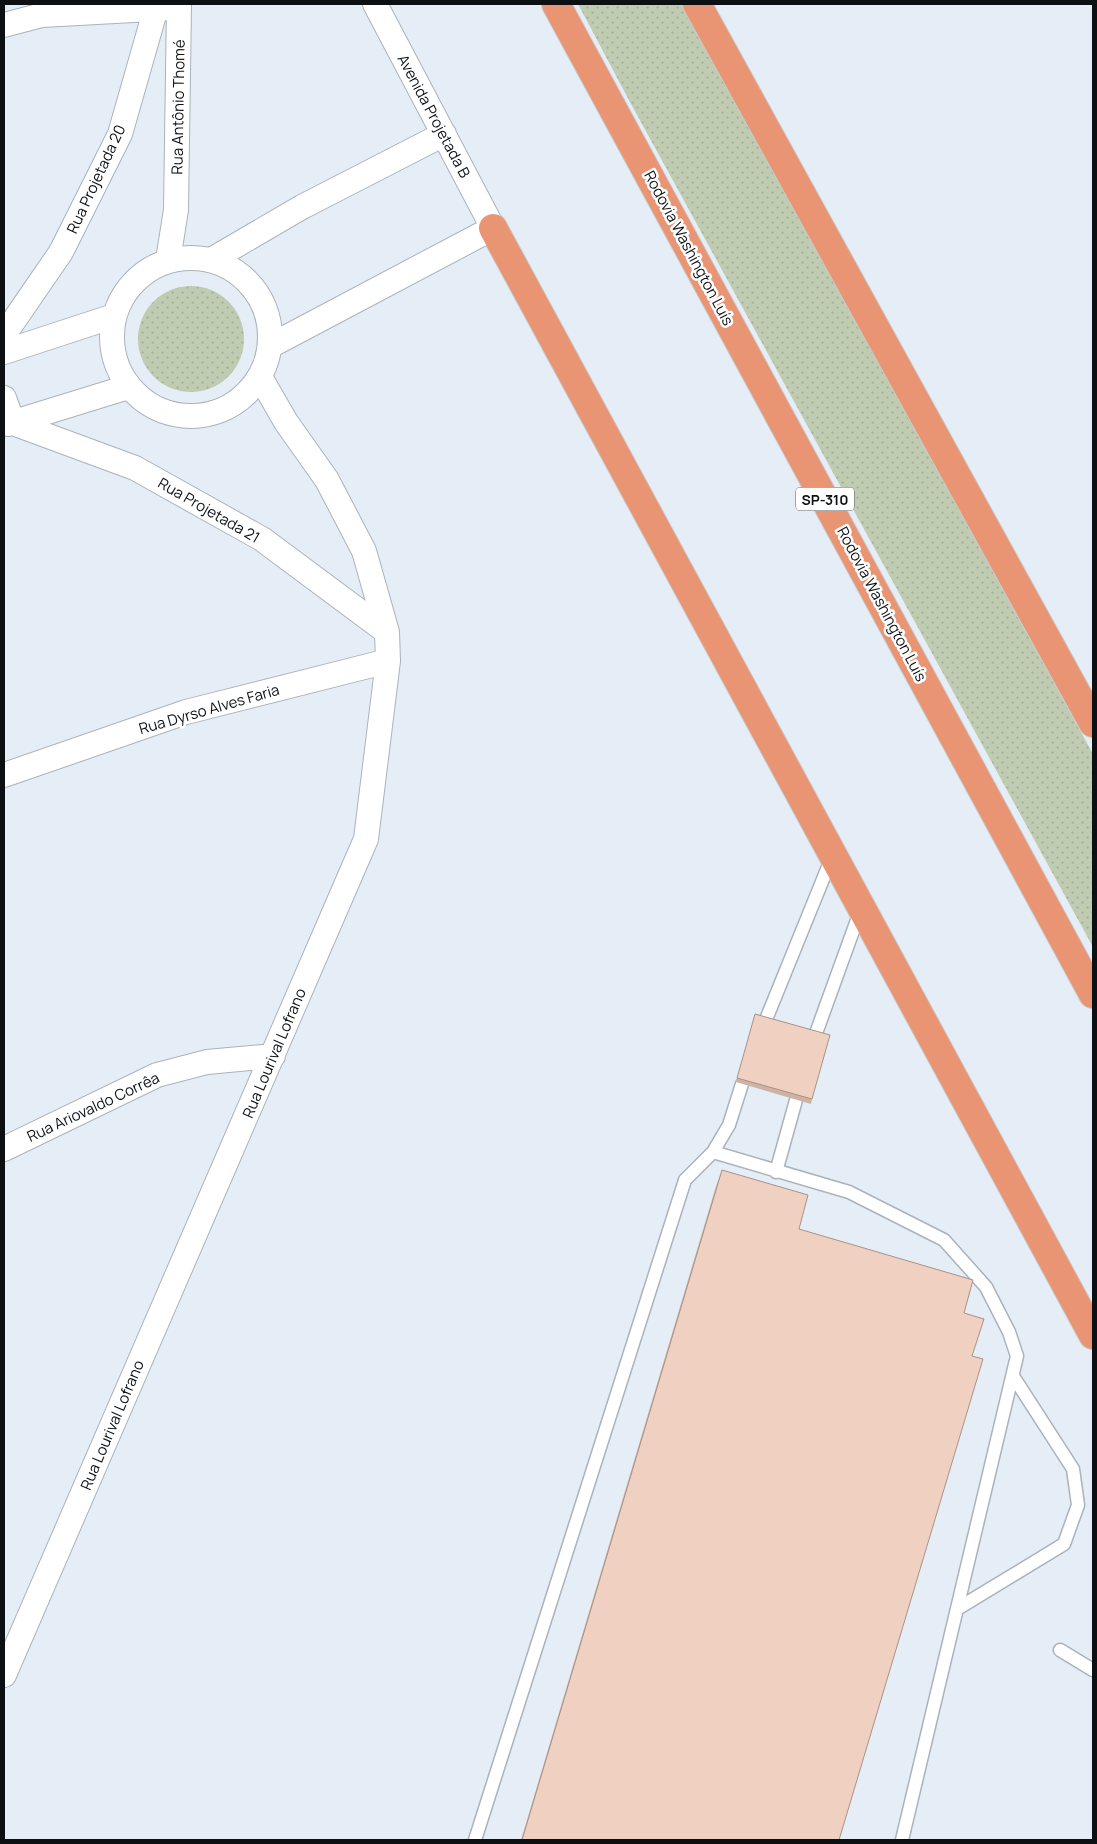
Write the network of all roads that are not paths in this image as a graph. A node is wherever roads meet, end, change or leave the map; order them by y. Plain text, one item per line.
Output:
1 (375, 4) edge
2 (556, 4) edge
3 (697, 4) edge
4 (171, 6) edge
5 (4, 25) edge
6 (444, 134) junction
7 (176, 210) junction
8 (493, 228) junction
9 (201, 258) junction
10 (168, 260) junction
11 (114, 316) junction
12 (4, 336) edge
13 (270, 346) junction
14 (4, 352) edge
15 (260, 377) junction
16 (128, 387) junction
17 (245, 396) junction
18 (4, 398) edge
19 (286, 422) junction
20 (8, 424) edge
21 (386, 632) junction
22 (388, 661) junction
23 (1093, 723) edge
24 (4, 775) edge
25 (833, 855) junction
26 (861, 907) junction
27 (1093, 994) edge
28 (765, 1022) edge
29 (815, 1036) edge
30 (272, 1056) junction
31 (742, 1084) edge
32 (796, 1100) edge
33 (4, 1149) edge
34 (713, 1152) junction
35 (776, 1172) junction
36 (1093, 1335) edge
37 (1013, 1376) junction
38 (957, 1609) junction
39 (1060, 1650) dead end
40 (1093, 1670) edge
41 (4, 1675) edge
42 (476, 1840) edge
43 (902, 1840) edge

1 - 6 street, Avenida Projetada B
2 - 27 highway, Rodovia Washington Luís / SP-310
3 - 23 highway
4 - 5 street
4 - 7 street, Rua Antônio Thomé
4 - 12 street, Rua Projetada 20
6 - 8 street, Avenida Projetada B
6 - 9 street
7 - 9 street, Rua Antônio Thomé
7 - 10 street, Rua Antônio Thomé
8 - 13 street
8 - 25 highway
9 - 10 street
9 - 13 street
10 - 11 street
11 - 14 street
11 - 16 street
13 - 15 street
15 - 17 street
15 - 19 street, Rua Lourival Lofrano
16 - 17 street
16 - 20 street
17 - 19 street, Rua Lourival Lofrano
18 - 20 street
19 - 21 street, Rua Lourival Lofrano
20 - 21 street, Rua Projetada 21
21 - 22 street, Rua Lourival Lofrano
22 - 24 street, Rua Dyrso Alves Faria
22 - 30 street, Rua Lourival Lofrano
25 - 26 highway
25 - 28 lane
26 - 29 lane
26 - 36 highway
30 - 33 street, Rua Ariovaldo Corrêa
30 - 41 street, Rua Lourival Lofrano
31 - 34 lane
32 - 35 lane
34 - 35 lane
34 - 42 lane
35 - 37 lane
37 - 38 lane
37 - 38 lane
38 - 43 lane
39 - 40 lane

